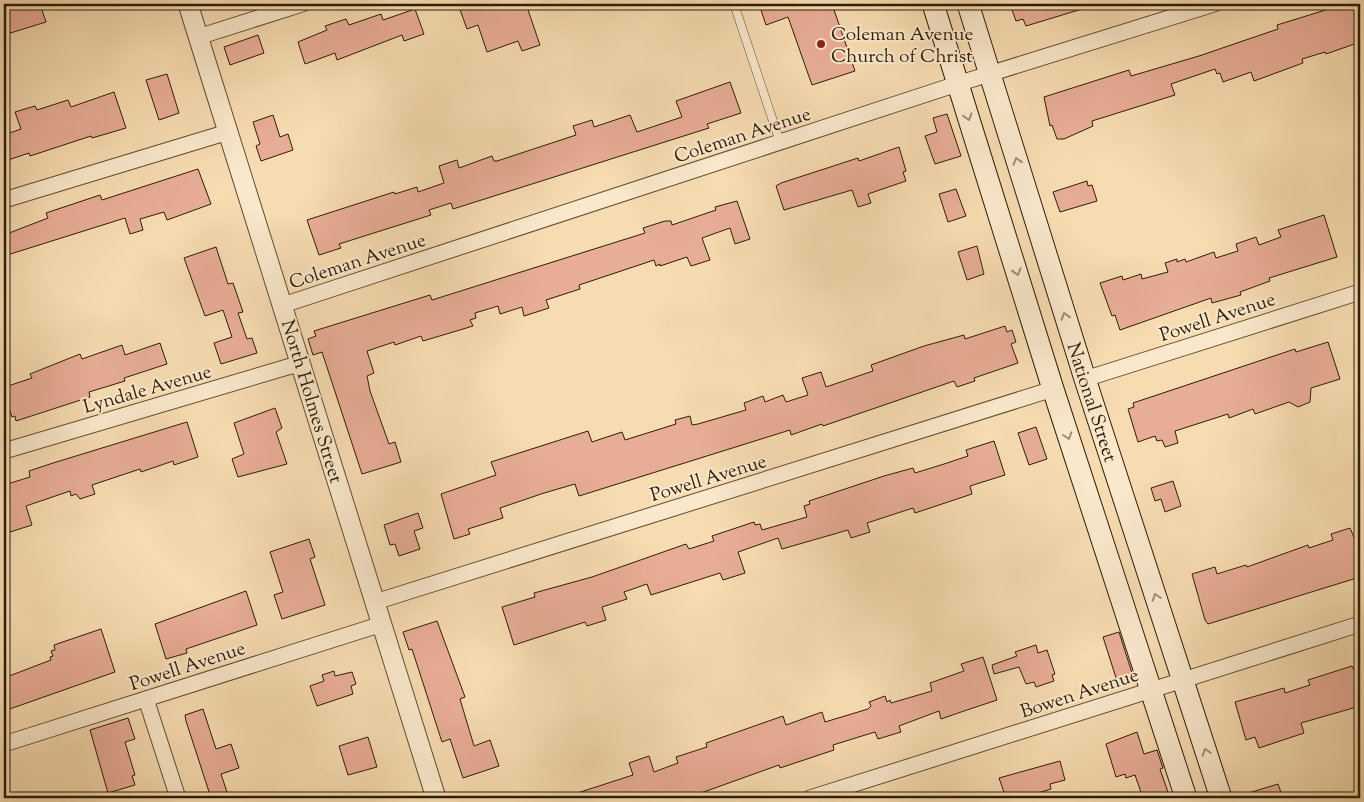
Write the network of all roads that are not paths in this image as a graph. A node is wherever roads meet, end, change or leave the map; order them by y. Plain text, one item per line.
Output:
1 (188, 4) edge
2 (302, 4) edge
3 (734, 4) edge
4 (933, 4) edge
5 (968, 4) edge
6 (1214, 4) edge
7 (198, 37) junction
8 (989, 74) junction
9 (957, 84) junction
10 (228, 132) junction
11 (780, 142) junction
12 (4, 200) edge
13 (1360, 292) edge
14 (283, 305) junction
15 (301, 363) junction
16 (1085, 379) junction
17 (1053, 390) junction
18 (4, 451) edge
19 (375, 602) junction
20 (382, 624) junction
21 (1360, 624) edge
22 (1183, 679) junction
23 (1150, 690) junction
24 (146, 699) junction
25 (4, 744) edge
26 (178, 798) edge
27 (436, 798) edge
28 (810, 798) edge
29 (1186, 798) edge
30 (1221, 798) edge

1 - 7 street, North Holmes Street
2 - 7 street
3 - 11 lane
4 - 9 main road, National Street
5 - 8 main road, National Street
6 - 8 street, Coleman Avenue
7 - 10 street, North Holmes Street
8 - 9 street, Coleman Avenue
16 -> 8 main road, National Street
9 - 11 street, Coleman Avenue
9 -> 17 main road, National Street
10 - 12 street
10 - 14 street, North Holmes Street
11 - 14 street, Coleman Avenue
13 - 16 street, Powell Avenue
14 - 15 street, North Holmes Street
15 - 18 street, Lyndale Avenue
15 - 19 street, North Holmes Street
22 -> 16 main road, National Street
17 - 19 street, Powell Avenue
17 -> 23 main road, National Street
19 - 20 street, North Holmes Street
20 - 24 street, Powell Avenue
20 - 27 street, North Holmes Street
21 - 22 street, Bowen Avenue
22 - 23 street, Bowen Avenue
30 -> 22 main road, National Street
23 - 28 street, Bowen Avenue
23 - 29 main road, National Street
24 - 25 street, Powell Avenue
24 - 26 street

